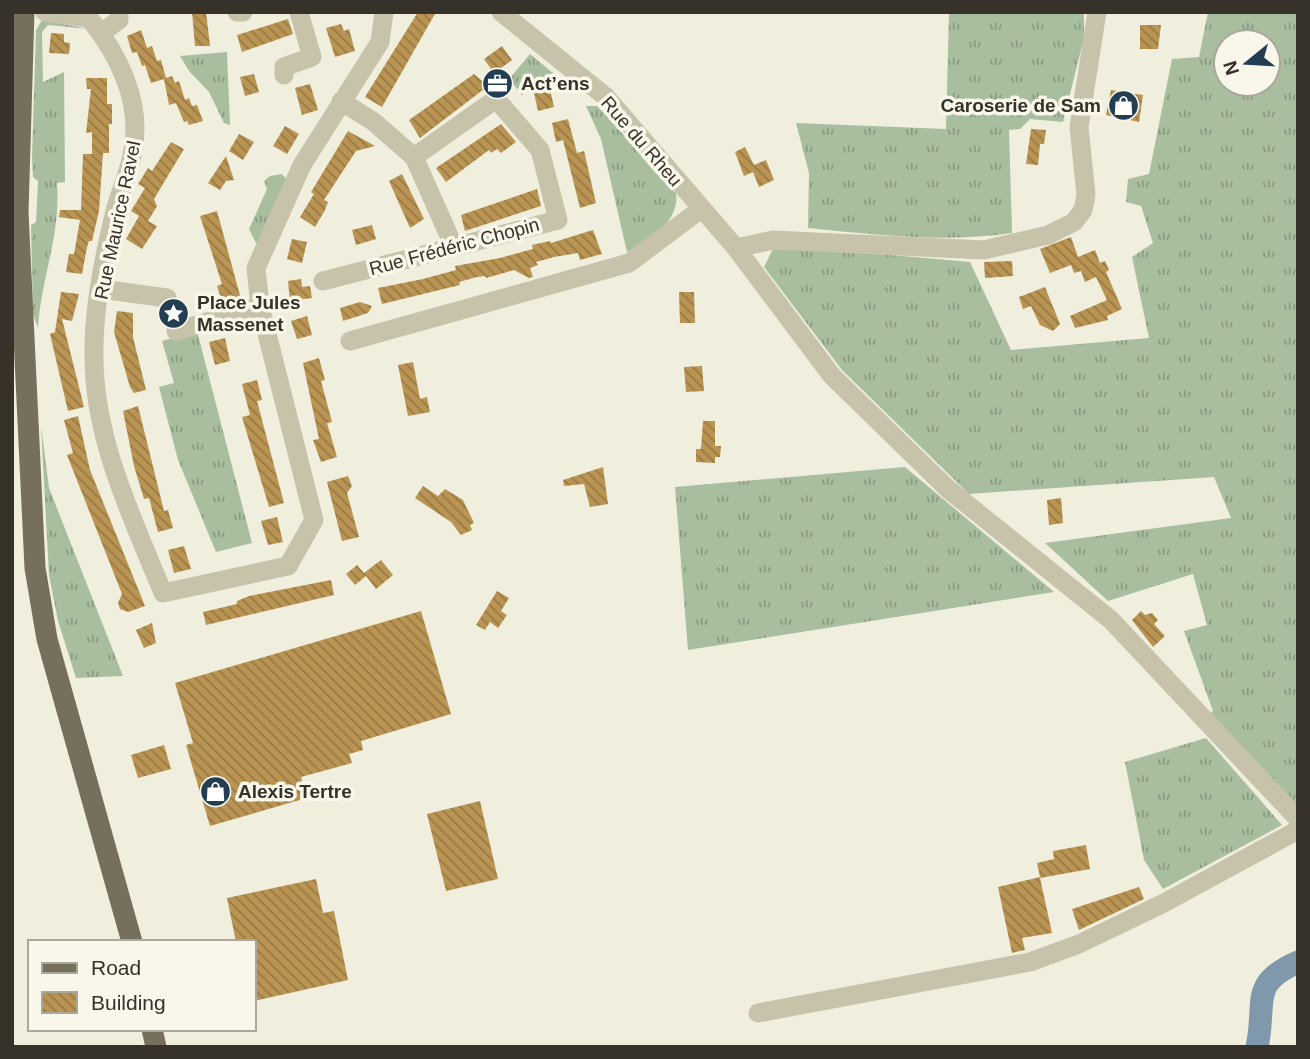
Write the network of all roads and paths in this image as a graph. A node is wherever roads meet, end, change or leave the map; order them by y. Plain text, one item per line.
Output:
1 (24, 12) edge
2 (45, 12) edge
3 (119, 12) edge
4 (237, 12) edge
5 (243, 12) edge
6 (299, 12) edge
7 (384, 12) edge
8 (501, 12) edge
9 (1097, 12) edge
10 (93, 21) edge
11 (284, 75) dead end
12 (341, 101) junction
13 (414, 157) junction
14 (701, 209) junction
15 (454, 247) junction
16 (736, 247) junction
17 (323, 281) dead end
18 (101, 289) junction
19 (167, 298) dead end
20 (260, 306) junction
21 (176, 331) dead end
22 (350, 341) dead end
23 (1298, 819) edge
24 (1298, 830) edge
25 (131, 940) edge
26 (758, 1013) dead end

1 - 25 main road
2 - 10 street
3 - 10 street
4 - 5 street
6 - 11 street
7 - 12 street
8 - 14 street, Rue du Rheu
9 - 16 street
10 - 18 street, Rue Maurice Ravel
12 - 13 street
12 - 20 street
13 - 15 street
13 - 15 street, Rue Frédéric Chopin
14 - 16 street, Rue du Rheu
14 - 22 street
15 - 17 street, Rue Frédéric Chopin
16 - 23 street, Rue du Rheu
18 - 19 street
18 - 20 street, Rue Maurice Ravel
20 - 21 street
24 - 26 street

